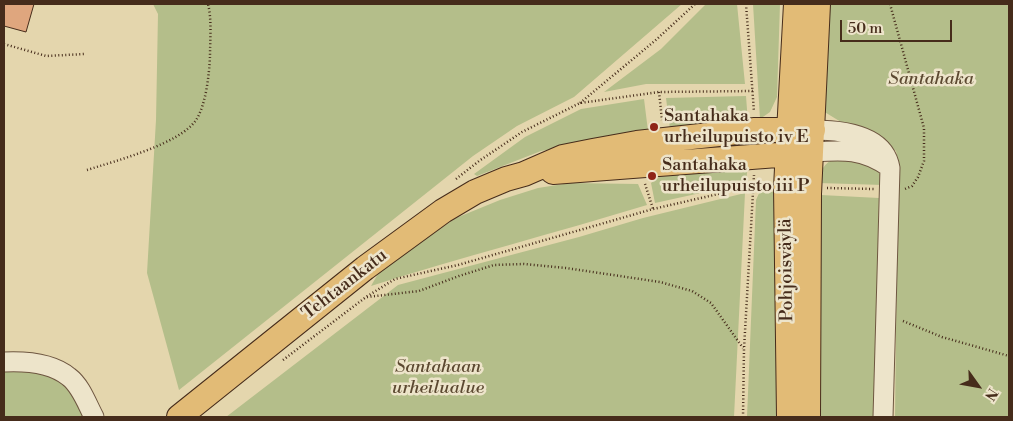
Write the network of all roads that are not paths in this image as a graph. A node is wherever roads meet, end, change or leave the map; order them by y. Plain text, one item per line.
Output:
1 (796, 4) edge
2 (818, 4) edge
3 (789, 130) junction
4 (812, 141) junction
5 (788, 154) junction
6 (524, 174) junction
7 (4, 362) edge
8 (94, 417) edge
9 (179, 417) edge
10 (789, 417) edge
11 (808, 417) edge
12 (883, 417) edge

1 - 3 main road, Pohjoisväylä
2 - 4 main road, Pohjoisväylä
3 - 4 main road, Tehtaankatu
3 - 5 main road, Pohjoisväylä
3 - 6 main road, Tehtaankatu
4 - 5 main road, Tehtaankatu
4 - 11 main road, Pohjoisväylä
4 - 12 lane
5 - 6 main road, Tehtaankatu
5 - 10 main road, Pohjoisväylä
6 - 9 main road, Tehtaankatu
7 - 8 lane

